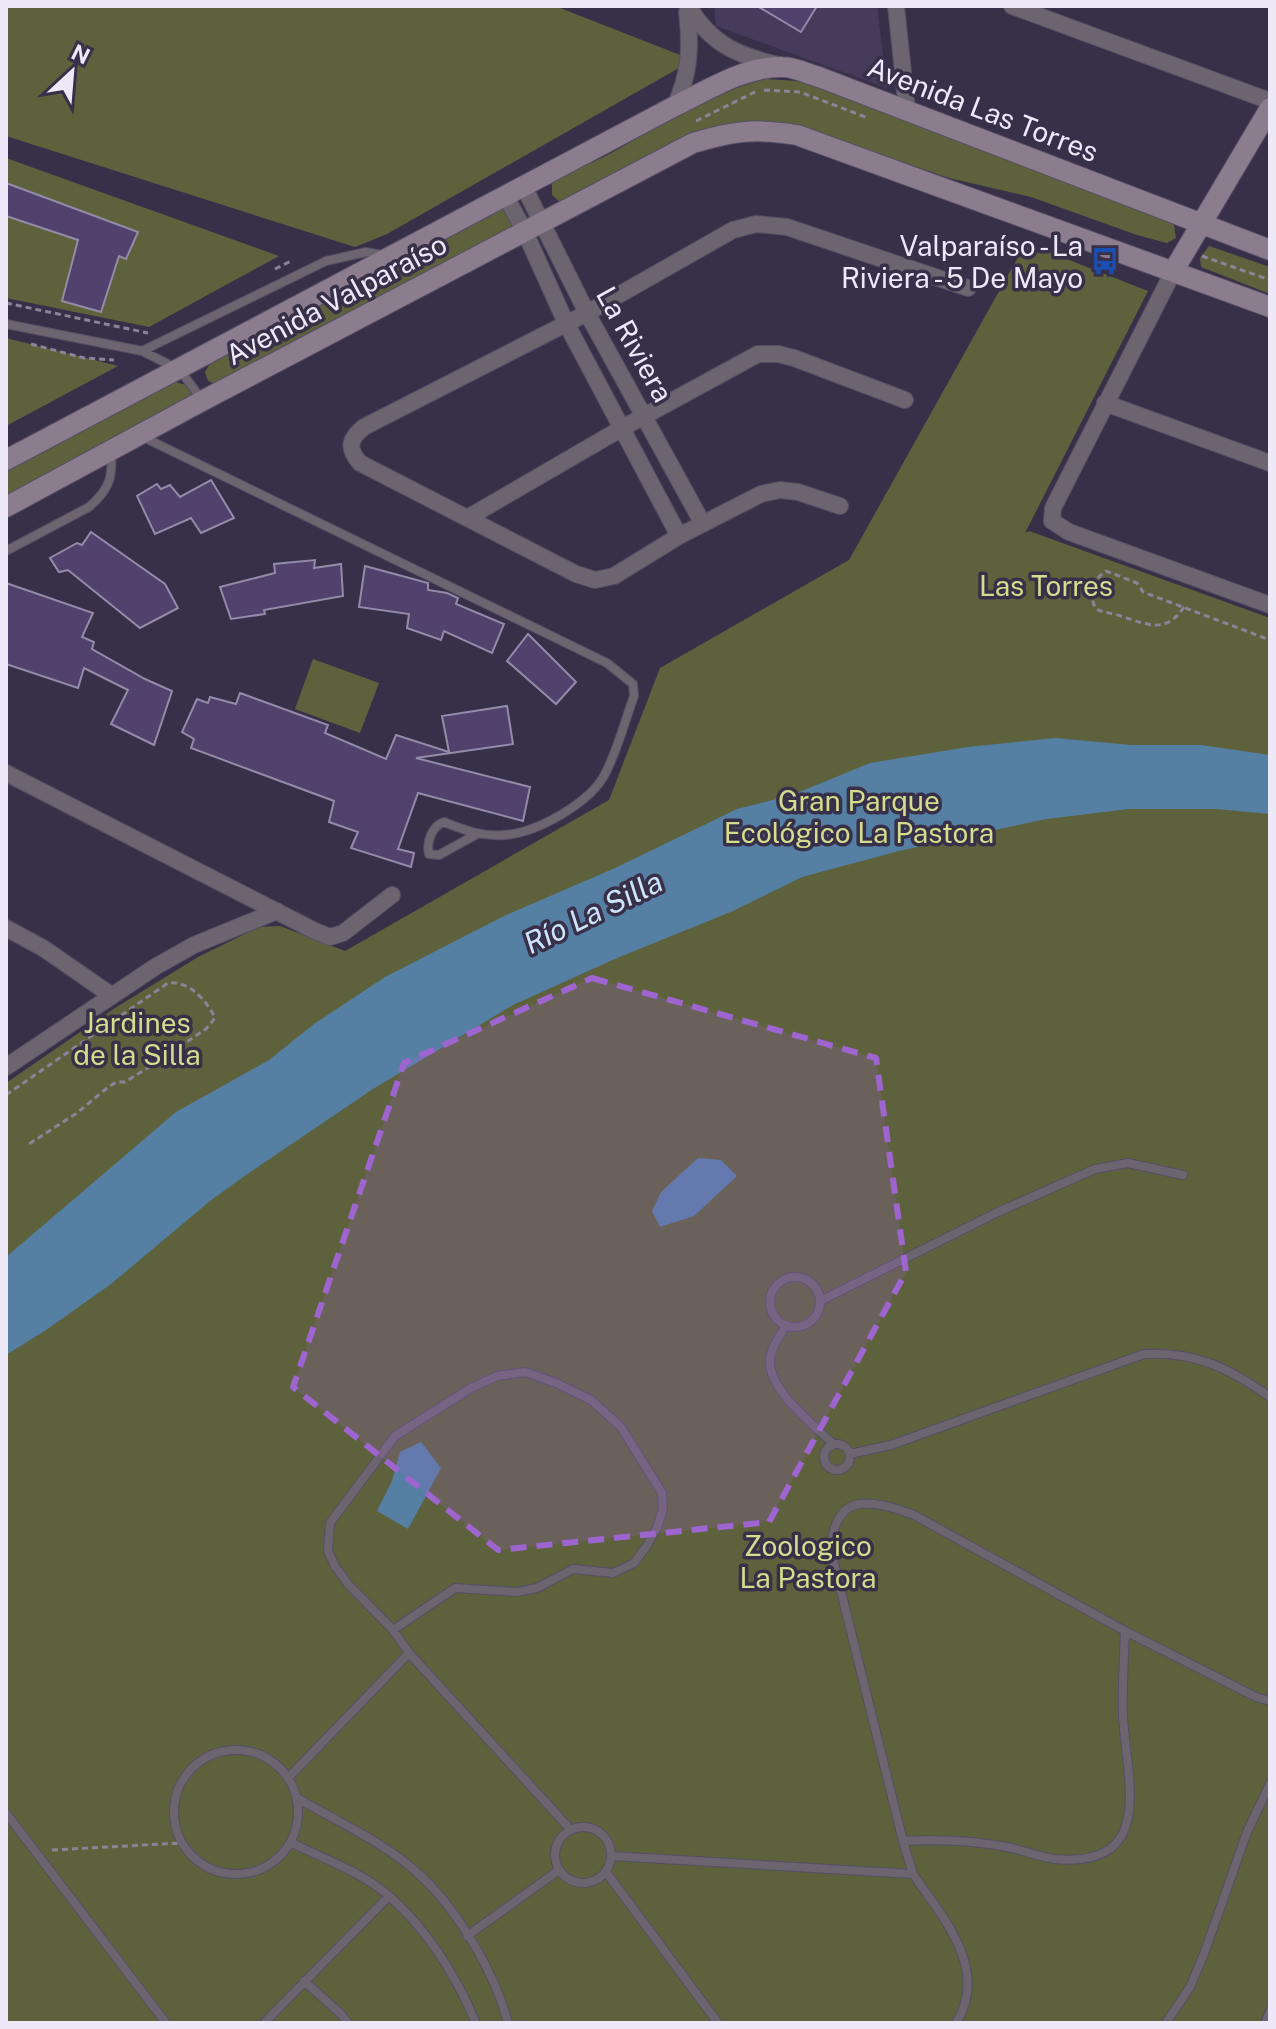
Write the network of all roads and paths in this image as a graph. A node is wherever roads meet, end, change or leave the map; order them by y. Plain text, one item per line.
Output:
1 (687, 6) edge
2 (896, 6) edge
3 (1012, 6) edge
4 (784, 67) junction
5 (1270, 101) edge
6 (675, 106) junction
7 (1270, 108) edge
8 (907, 110) junction
9 (515, 192) junction
10 (1202, 222) junction
11 (534, 227) junction
12 (1270, 250) edge
13 (1202, 256) dead end
14 (392, 257) junction
15 (293, 260) dead end
16 (1174, 270) junction
17 (265, 275) dead end
18 (1270, 280) edge
19 (968, 288) dead end
20 (6, 303) edge
21 (1270, 307) edge
22 (587, 313) junction
23 (566, 323) junction
24 (6, 324) edge
25 (152, 334) dead end
26 (19, 341) dead end
27 (142, 351) junction
28 (121, 361) dead end
29 (180, 370) junction
30 (905, 400) dead end
31 (202, 401) junction
32 (1105, 403) junction
33 (646, 417) junction
34 (624, 427) junction
35 (140, 436) junction
36 (111, 450) junction
37 (6, 460) edge
38 (1270, 463) edge
39 (840, 506) dead end
40 (6, 507) edge
41 (469, 517) junction
42 (703, 524) junction
43 (679, 536) junction
44 (6, 551) edge
45 (1270, 605) edge
46 (1184, 607) junction
47 (1270, 640) edge
48 (6, 773) edge
49 (477, 834) junction
50 (392, 895) dead end
51 (277, 911) junction
52 (6, 928) edge
53 (111, 995) junction
54 (6, 1067) edge
55 (6, 1095) edge
56 (29, 1144) dead end
57 (1183, 1175) dead end
58 (820, 1301) junction
59 (786, 1326) junction
60 (1270, 1397) edge
61 (833, 1444) junction
62 (850, 1454) junction
63 (393, 1630) junction
64 (1125, 1631) junction
65 (409, 1653) junction
66 (1270, 1701) edge
67 (289, 1777) junction
68 (1270, 1784) edge
69 (297, 1798) junction
70 (6, 1813) edge
71 (571, 1830) junction
72 (903, 1841) junction
73 (181, 1843) junction
74 (292, 1843) junction
75 (34, 1851) junction
76 (612, 1856) junction
77 (559, 1870) junction
78 (606, 1872) junction
79 (913, 1874) junction
80 (389, 1896) junction
81 (467, 1936) junction
82 (304, 1981) junction
83 (1270, 2011) edge
84 (166, 2023) edge
85 (264, 2023) edge
86 (348, 2023) edge
87 (476, 2023) edge
88 (508, 2023) edge
89 (718, 2023) edge
90 (956, 2023) edge
91 (1166, 2023) edge
92 (1265, 2023) edge

1 - 4 street
1 - 6 street
2 - 8 street
3 - 5 street
4 - 6 main road
4 - 8 main road, Avenida Las Torres
6 - 9 main road, Avenida Valparaíso
7 - 10 main road
8 - 10 main road, Avenida Las Torres
9 - 11 street, La Riviera
9 - 14 main road, Avenida Valparaíso
10 - 12 main road, Avenida Las Torres
10 - 16 main road
11 - 16 main road, Avenida Valparaíso
11 - 22 street, La Riviera
11 - 23 street, La Riviera
11 - 31 main road, Avenida Valparaíso
13 - 18 path
14 - 27 lane
14 - 29 main road, Avenida Valparaíso
15 - 17 path
16 - 21 main road
16 - 32 street
19 - 22 street
20 - 25 path
22 - 23 street
22 - 33 street, La Riviera
23 - 34 street, La Riviera
23 - 41 street
24 - 27 lane
26 - 28 path
27 - 29 lane
29 - 31 lane
29 - 37 main road, Avenida Valparaíso
30 - 33 street
31 - 35 main road, Avenida Valparaíso
32 - 38 street
32 - 45 street
33 - 34 street
33 - 42 street, La Riviera
34 - 41 street
34 - 43 street, La Riviera
35 - 36 main road, Avenida Valparaíso
35 - 49 lane
36 - 40 main road, Avenida Valparaíso
36 - 44 lane
39 - 42 street
41 - 43 street
42 - 43 street
46 - 46 path
46 - 47 path
48 - 51 street
49 - 49 lane
50 - 51 street
51 - 53 street
52 - 53 street
53 - 54 street
55 - 56 path
57 - 58 lane
58 - 59 lane
58 - 59 lane
59 - 61 lane
60 - 62 lane
61 - 62 lane
61 - 62 lane
63 - 63 lane
63 - 65 lane
64 - 66 lane
64 - 72 lane
64 - 72 lane
65 - 67 lane
65 - 71 lane
67 - 69 lane
67 - 73 lane
68 - 91 lane
69 - 74 lane
69 - 81 lane
70 - 75 lane
71 - 76 lane
71 - 77 lane
72 - 79 lane
73 - 74 lane
73 - 75 path
74 - 80 lane
75 - 84 lane
76 - 78 lane
76 - 79 lane
77 - 78 lane
77 - 81 lane
78 - 89 lane
79 - 90 lane
80 - 82 lane
80 - 87 lane
81 - 88 lane
82 - 85 lane
82 - 86 lane
83 - 92 lane

